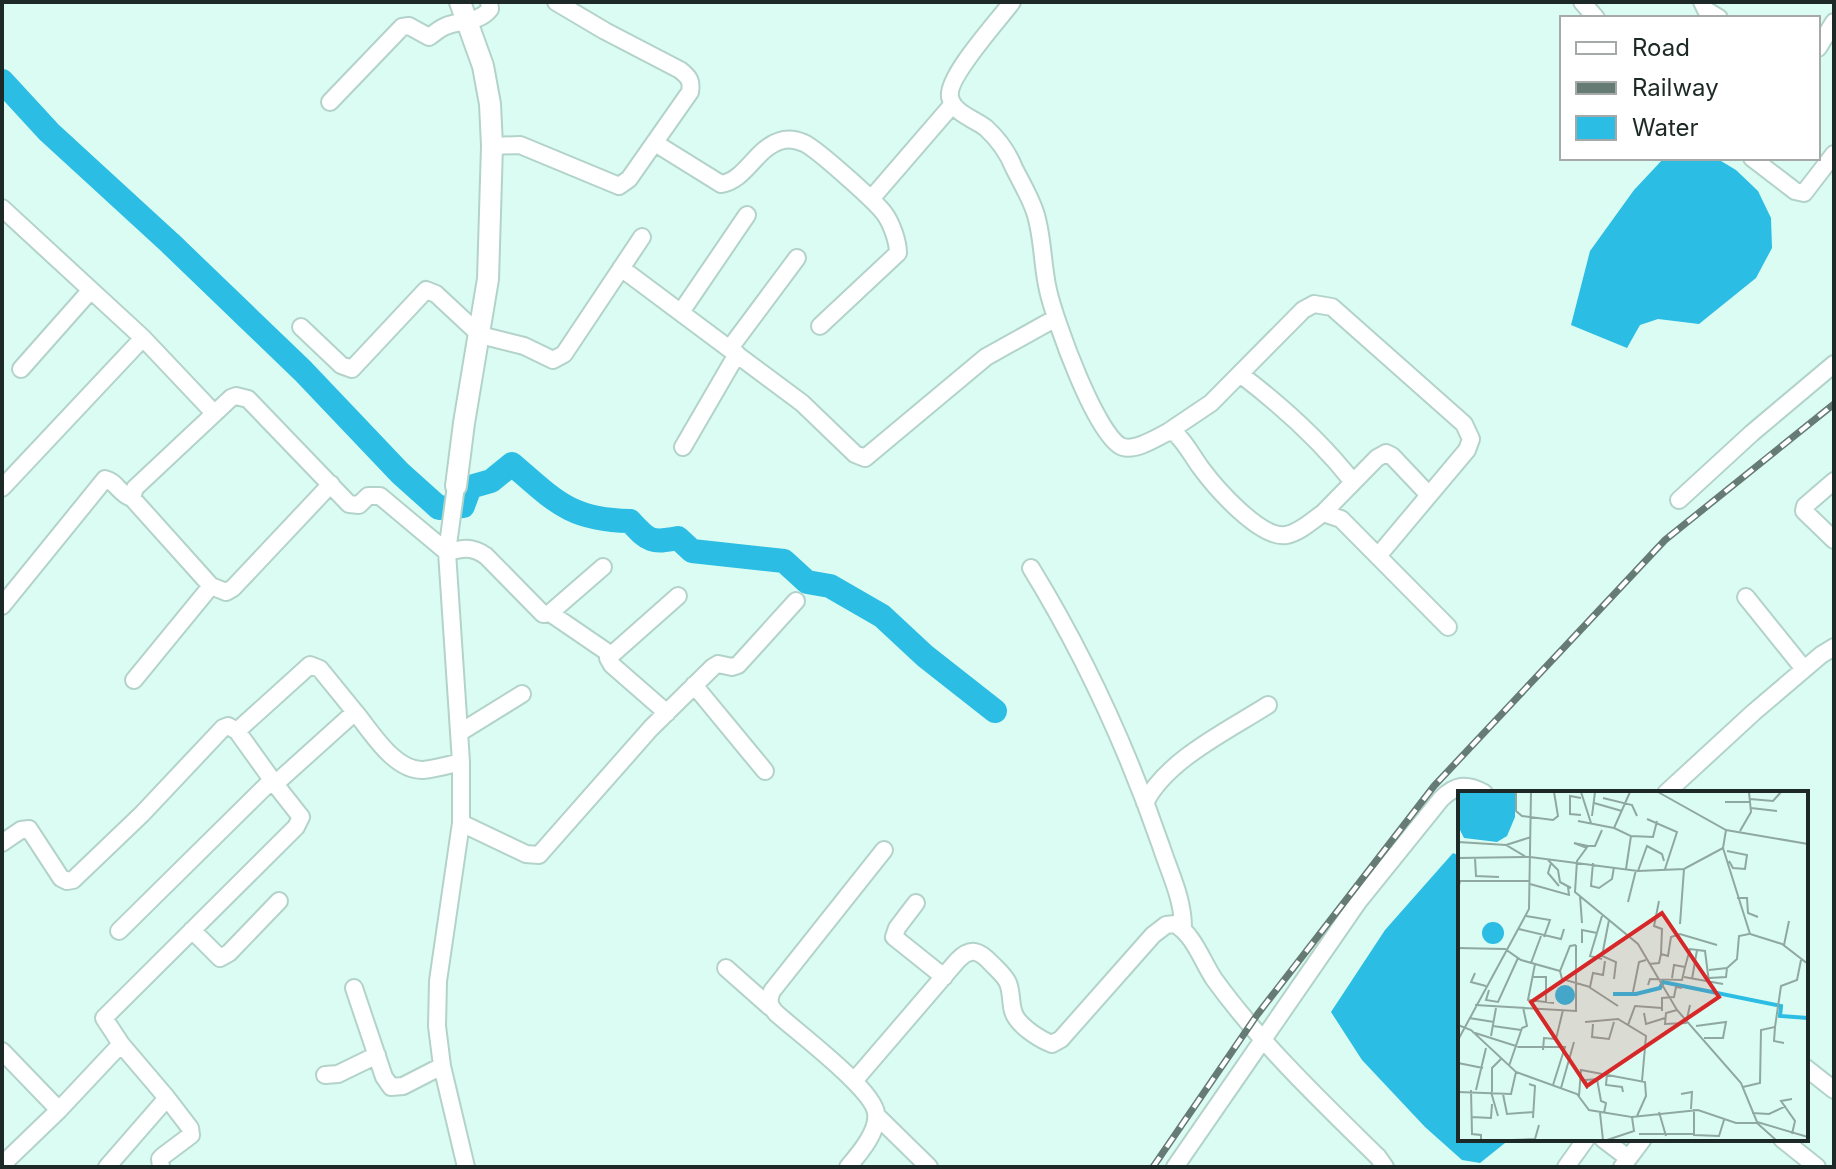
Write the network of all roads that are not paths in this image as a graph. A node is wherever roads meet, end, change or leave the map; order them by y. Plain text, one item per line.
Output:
1 (460, 2) edge
2 (489, 2) edge
3 (556, 2) edge
4 (1012, 2) edge
5 (1702, 2) edge
6 (1716, 16) edge
7 (469, 22) junction
8 (1834, 22) edge
9 (1820, 45) edge
10 (330, 102) dead end
11 (953, 104) junction
12 (655, 143) junction
13 (492, 146) junction
14 (1834, 154) edge
15 (1755, 160) edge
16 (871, 199) junction
17 (3, 210) edge
18 (747, 215) dead end
19 (642, 237) dead end
20 (797, 258) dead end
21 (621, 268) junction
22 (90, 291) junction
23 (681, 312) junction
24 (1056, 318) junction
25 (820, 326) dead end
26 (301, 327) dead end
27 (480, 335) junction
28 (143, 338) junction
29 (734, 351) junction
30 (1834, 364) edge
31 (21, 369) dead end
32 (1240, 374) junction
33 (214, 413) junction
34 (1168, 432) junction
35 (683, 447) dead end
36 (1834, 481) edge
37 (1353, 482) junction
38 (331, 484) junction
39 (456, 486) joint
40 (2, 488) edge
41 (1429, 495) junction
42 (132, 498) junction
43 (1679, 500) dead end
44 (1323, 513) junction
45 (1834, 540) edge
46 (447, 552) junction
47 (1378, 556) junction
48 (603, 567) dead end
49 (1031, 568) dead end
50 (211, 586) junction
51 (678, 596) dead end
52 (1746, 597) dead end
53 (796, 601) dead end
54 (2, 606) edge
55 (550, 613) junction
56 (1448, 627) dead end
57 (1834, 647) edge
58 (610, 654) junction
59 (1804, 669) junction
60 (134, 680) dead end
61 (694, 685) junction
62 (522, 694) dead end
63 (1268, 705) dead end
64 (355, 712) junction
65 (667, 713) junction
66 (237, 731) junction
67 (459, 733) junction
68 (461, 762) junction
69 (765, 771) dead end
70 (274, 782) junction
71 (1479, 791) edge
72 (1668, 791) edge
73 (1145, 803) junction
74 (461, 823) junction
75 (2, 843) edge
76 (884, 850) dead end
77 (279, 901) dead end
78 (916, 903) dead end
79 (1183, 928) junction
80 (192, 930) junction
81 (119, 931) dead end
82 (726, 968) dead end
83 (944, 977) junction
84 (354, 988) dead end
85 (770, 1007) junction
86 (1263, 1038) junction
87 (121, 1044) junction
88 (2, 1051) edge
89 (377, 1055) junction
90 (442, 1066) junction
91 (1808, 1070) edge
92 (325, 1075) dead end
93 (854, 1081) junction
94 (1834, 1090) edge
95 (167, 1098) junction
96 (59, 1110) junction
97 (877, 1116) junction
98 (1585, 1141) edge
99 (1605, 1141) edge
100 (1642, 1141) edge
101 (1784, 1141) edge
102 (1625, 1163) edge
103 (2, 1165) edge
104 (107, 1167) edge
105 (161, 1167) edge
106 (466, 1167) edge
107 (848, 1167) edge
108 (929, 1167) edge
109 (1175, 1167) edge
110 (1385, 1167) edge
111 (1566, 1167) edge
112 (1817, 1167) edge

1 - 7 street
2 - 7 street
3 - 12 street
4 - 11 street
5 - 6 street
7 - 10 street
7 - 13 street
8 - 9 street
11 - 16 street
11 - 24 street
12 - 13 street
12 - 16 street
13 - 27 street
14 - 15 street
16 - 25 street
17 - 22 street
18 - 23 street
19 - 21 street
20 - 29 street
21 - 23 street
21 - 27 street
22 - 28 street
22 - 31 street
23 - 29 street
24 - 29 street
24 - 34 street
26 - 27 street
27 - 39 street
28 - 33 street
28 - 40 street
29 - 35 street
30 - 43 street
32 - 34 street
32 - 37 street
32 - 41 street
33 - 38 street
33 - 42 street
34 - 44 street
36 - 45 street
37 - 41 street
37 - 44 street
38 - 46 street
38 - 50 street
39 - 46 street
41 - 47 street
42 - 50 street
42 - 54 street
44 - 47 street
46 - 55 street
46 - 67 street
47 - 56 street
48 - 55 street
49 - 73 street
50 - 60 street
51 - 58 street
52 - 59 street
53 - 61 street
55 - 58 street
57 - 59 street
58 - 65 street
59 - 72 street
61 - 65 street
61 - 69 street
62 - 67 street
63 - 73 street
64 - 66 street
64 - 68 street
64 - 70 street
65 - 74 street
66 - 70 street
66 - 75 street
67 - 68 street
68 - 74 street
70 - 80 street
70 - 81 street
71 - 86 street
73 - 79 street
74 - 90 street
76 - 85 street
77 - 80 street
78 - 83 street
79 - 83 street
79 - 86 street
80 - 87 street
82 - 85 street
83 - 93 street
84 - 89 street
85 - 93 street
86 - 109 street
86 - 110 street
87 - 95 street
87 - 96 street
88 - 96 street
89 - 90 street
89 - 92 street
90 - 106 street
91 - 94 street
93 - 97 street
95 - 104 street
95 - 105 street
96 - 103 street
97 - 107 street
97 - 108 street
98 - 111 street
99 - 102 street
100 - 102 street
101 - 112 street

